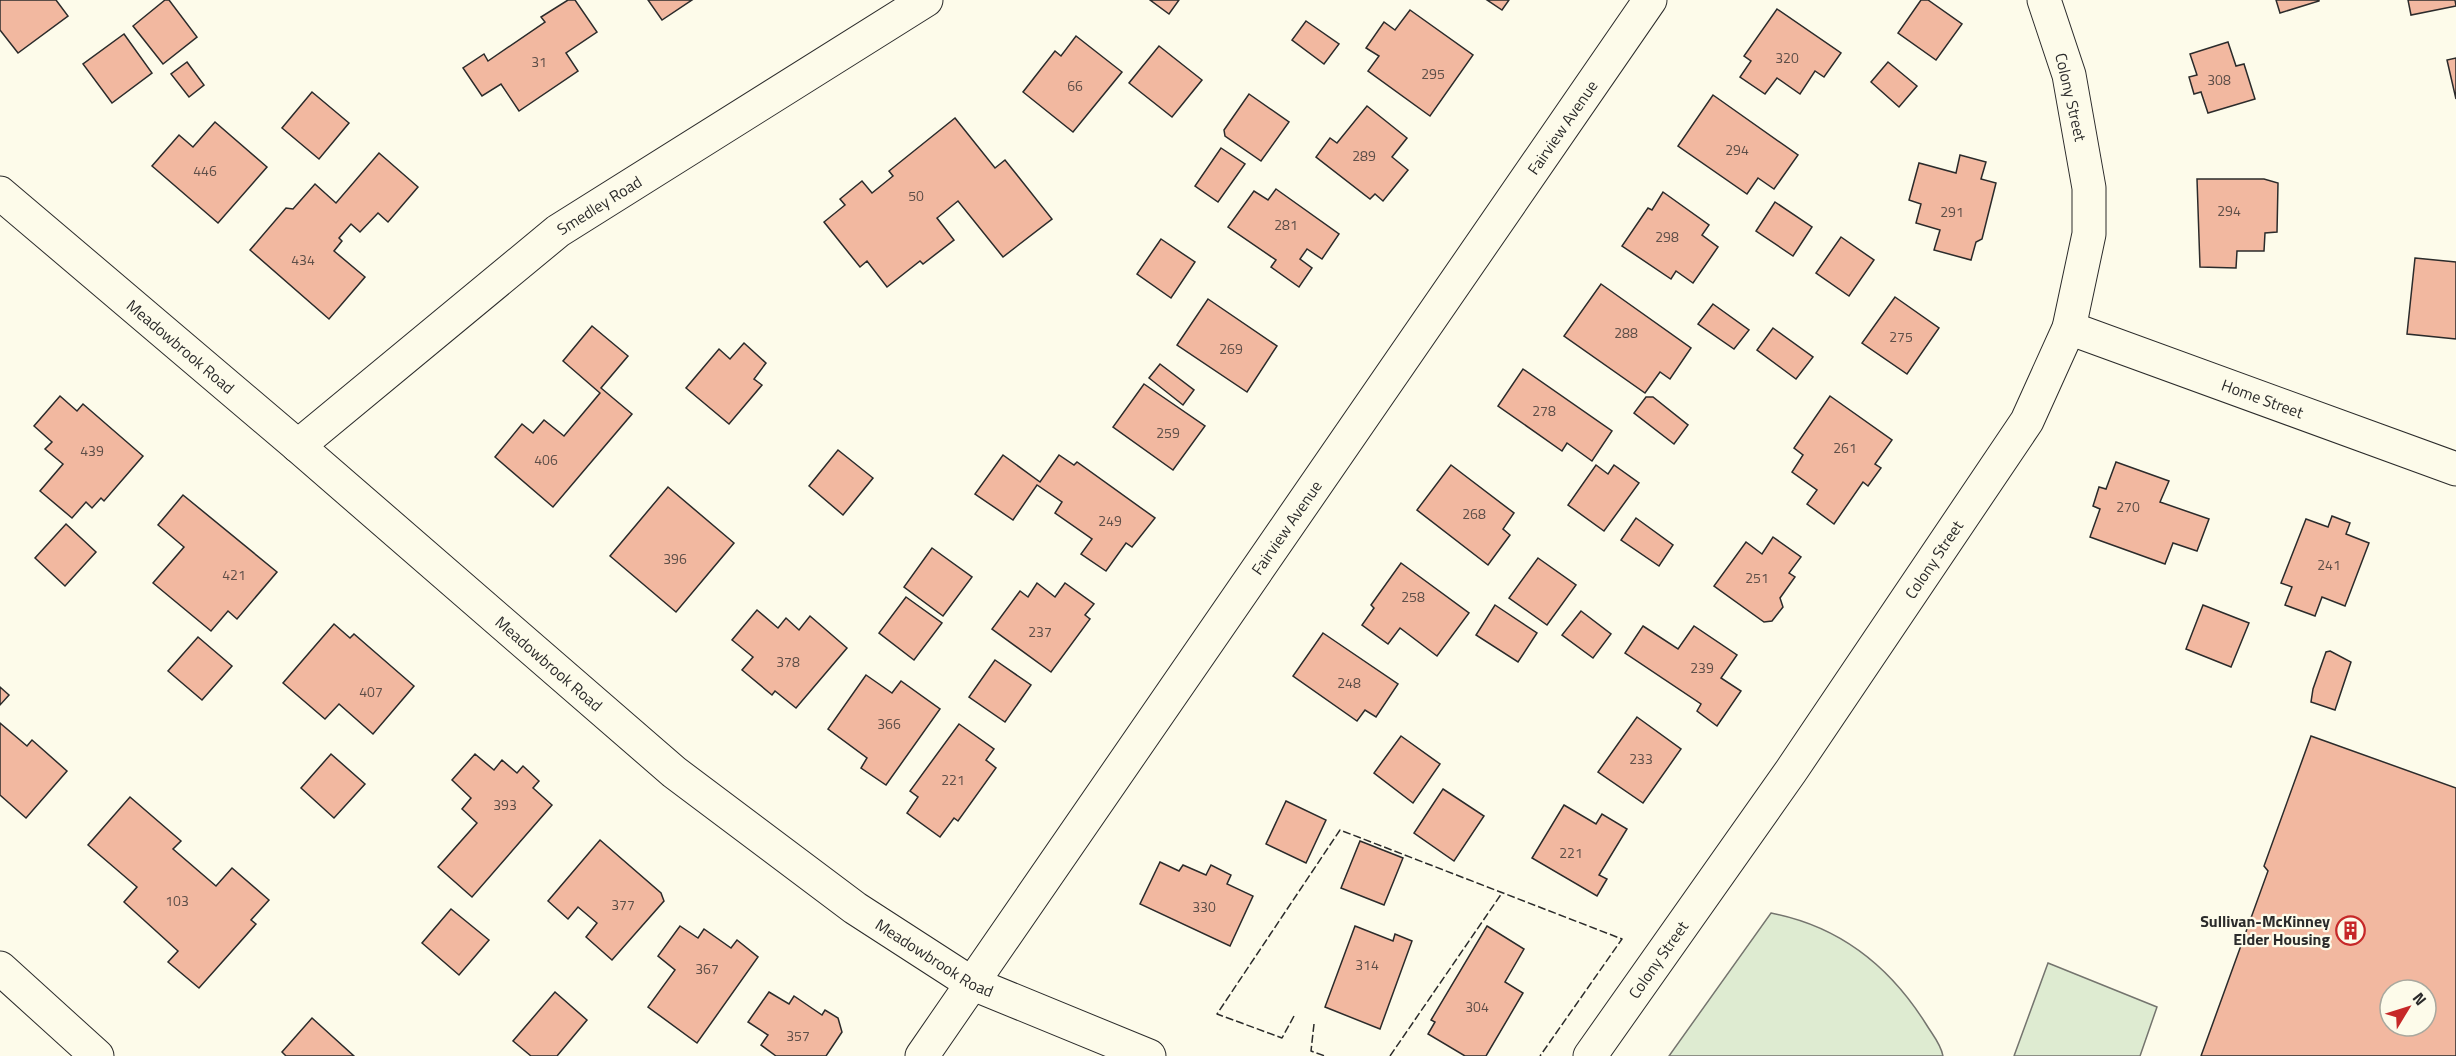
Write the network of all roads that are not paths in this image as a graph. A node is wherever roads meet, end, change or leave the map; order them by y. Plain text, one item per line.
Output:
1 (926, 0) edge
2 (1650, 0) edge
3 (2044, 0) edge
4 (0, 193) edge
5 (2069, 328) junction
6 (298, 446) junction
7 (2456, 469) edge
8 (0, 968) edge
9 (971, 983) junction
10 (97, 1056) edge
11 (922, 1056) edge
12 (1149, 1056) edge
13 (1590, 1056) edge

1 - 6 street, Smedley Road
2 - 9 street, Fairview Avenue
3 - 5 street, Colony Street
4 - 6 street, Meadowbrook Road
5 - 7 street, Home Street
5 - 13 street, Colony Street
6 - 9 street, Meadowbrook Road
8 - 10 street
9 - 11 street, Fairview Avenue
9 - 12 street, Meadowbrook Road

